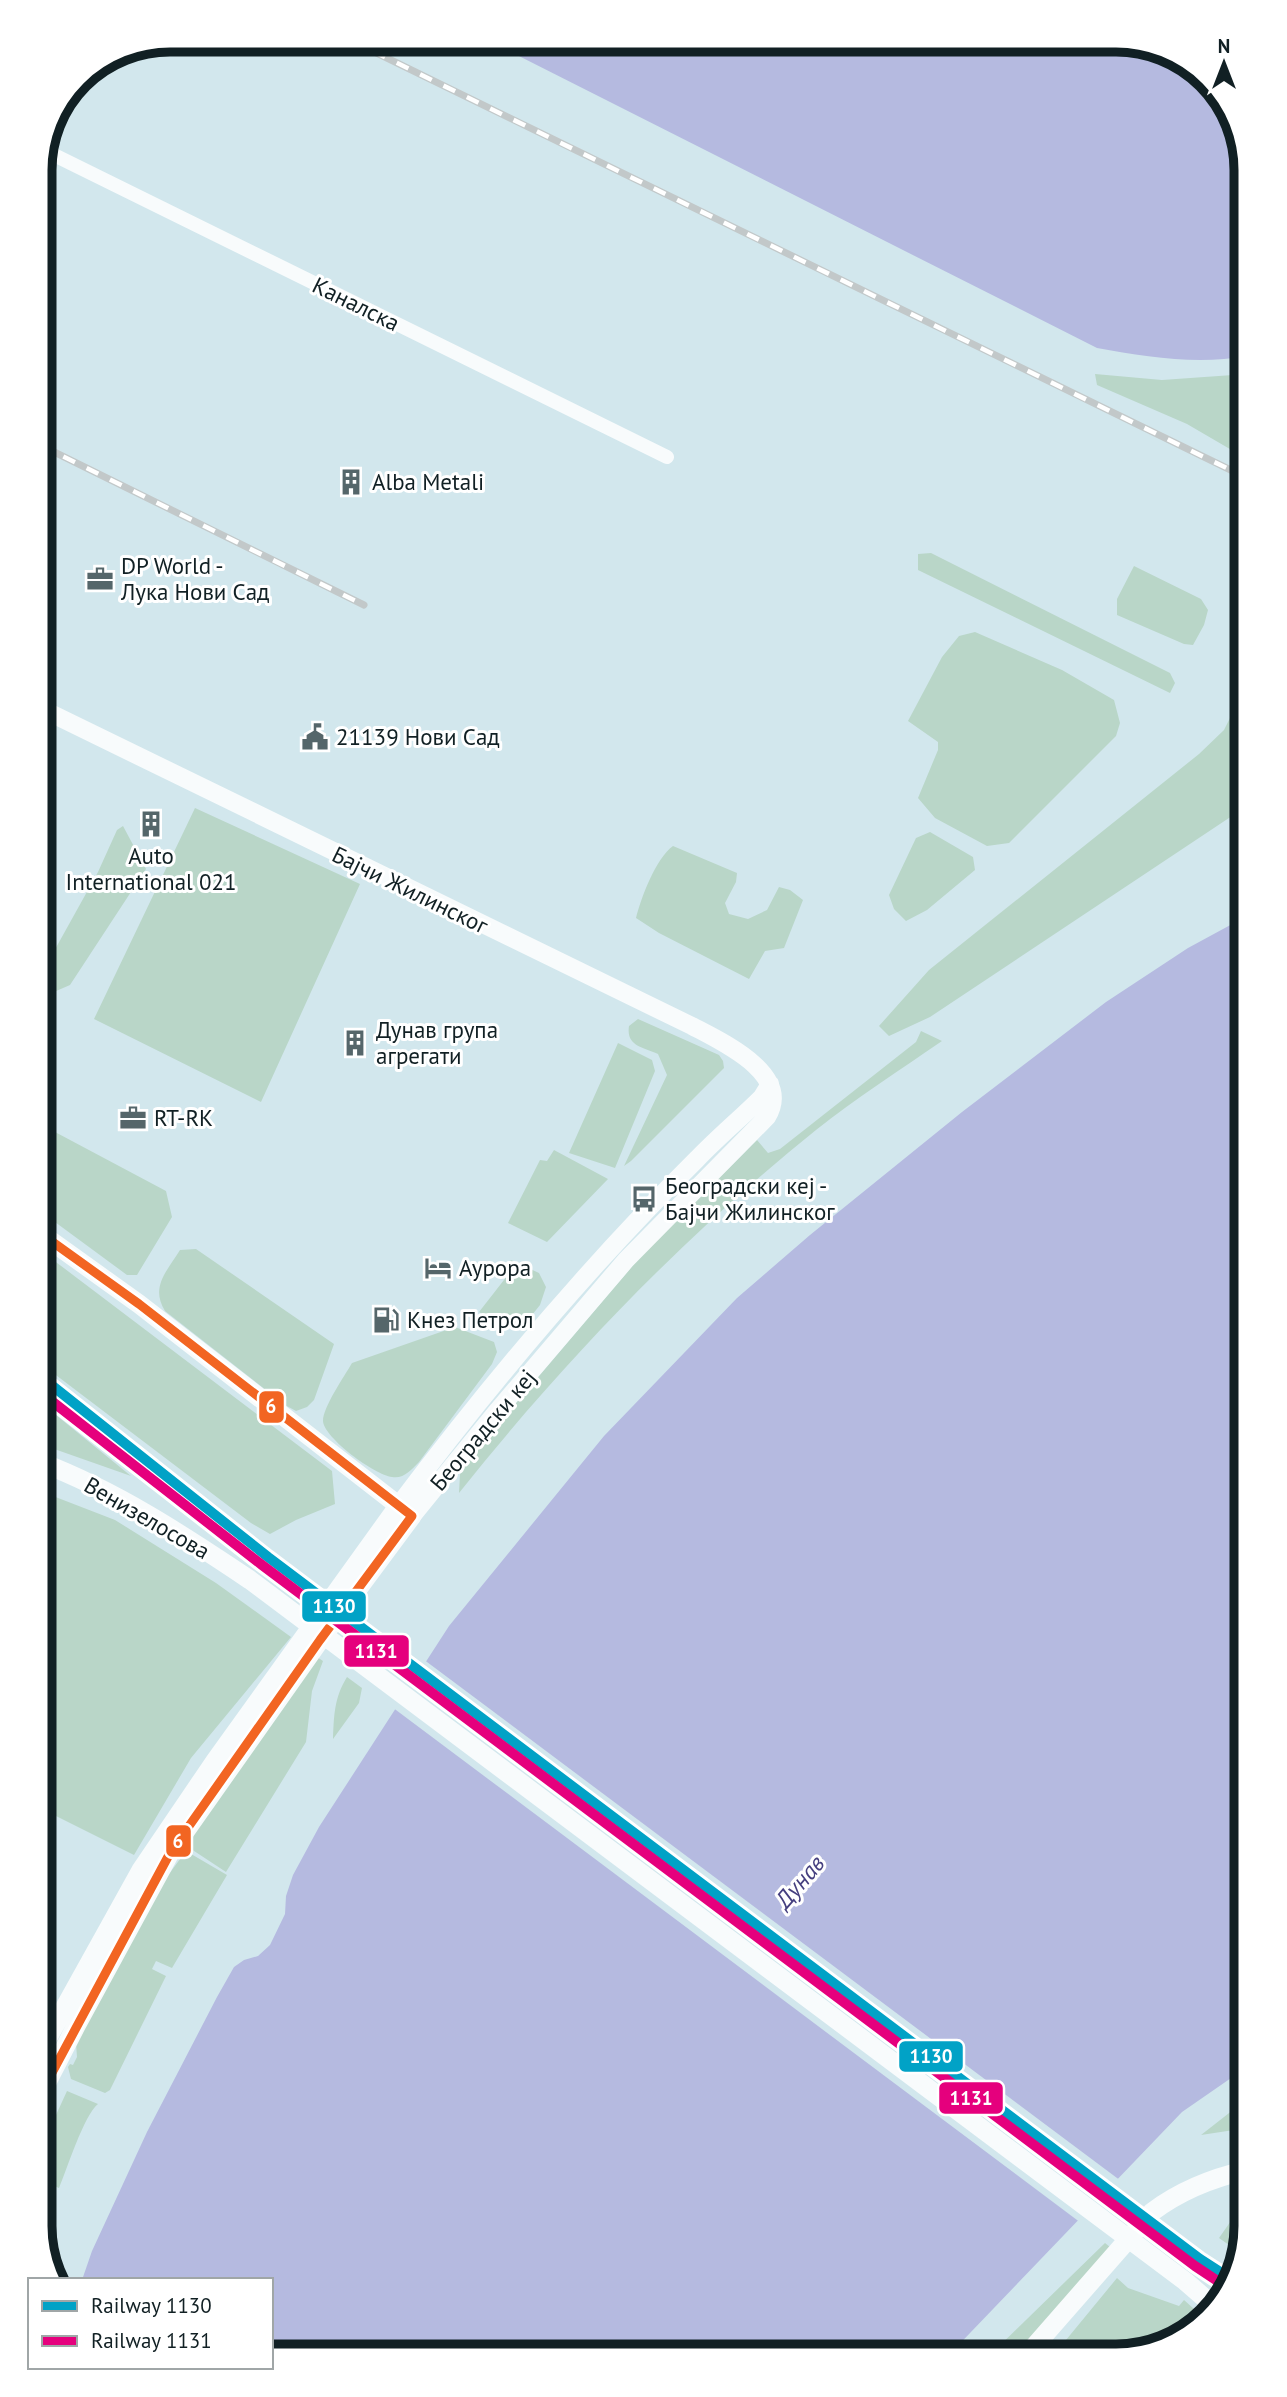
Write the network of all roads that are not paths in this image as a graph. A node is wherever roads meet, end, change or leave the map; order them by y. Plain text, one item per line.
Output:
1 (54, 155) edge
2 (667, 457) dead end
3 (53, 714) edge
4 (761, 1110) joint
5 (52, 1242) edge
6 (52, 1468) edge
7 (406, 1510) junction
8 (52, 2030) edge
9 (52, 2073) edge
10 (1235, 2173) edge
11 (1208, 2301) edge
12 (1036, 2344) edge

1 - 2 street, Каналска
3 - 4 street, Бајчи Жилинског
4 - 7 street, Београдски кеј
5 - 7 main road
6 - 11 main road, Венизелосова
7 - 8 main road, Београдски кеј
7 - 9 main road, Београдски кеј
10 - 12 main road

